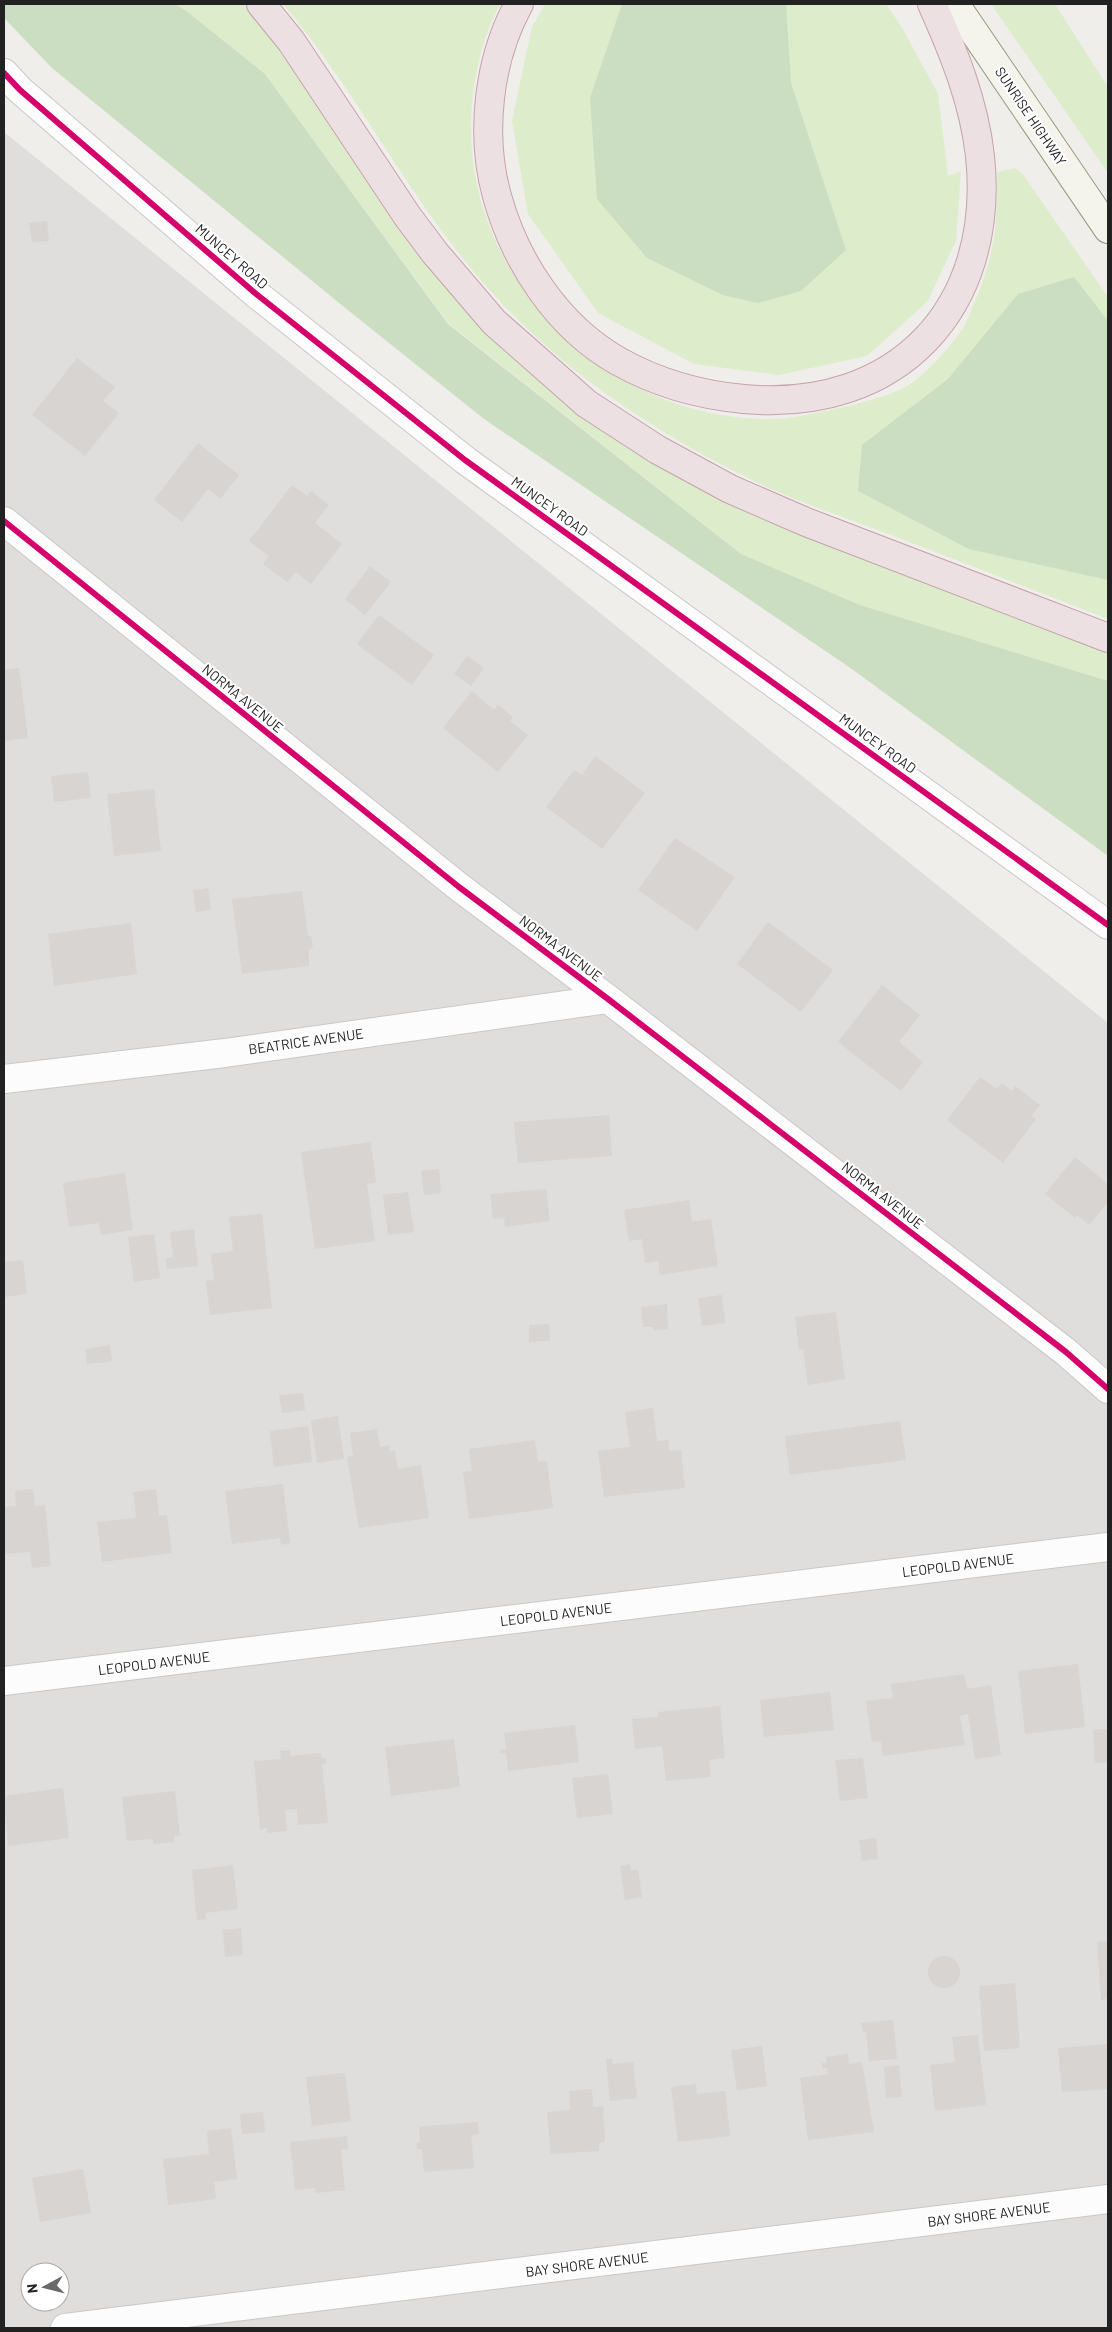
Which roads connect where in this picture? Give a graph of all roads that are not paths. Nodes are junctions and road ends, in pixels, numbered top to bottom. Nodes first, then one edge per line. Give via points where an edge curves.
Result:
1 (261, 4) edge
2 (519, 4) edge
3 (932, 4) edge
4 (954, 4) edge
5 (4, 73) edge
6 (1108, 228) edge
7 (4, 521) edge
8 (1108, 638) edge
9 (1108, 925) edge
10 (608, 999) junction
11 (4, 1079) edge
12 (1108, 1389) edge
13 (1108, 1546) edge
14 (4, 1681) edge
15 (1108, 2199) edge
16 (65, 2328) edge

1 - 8 highway via 291,41 435,253 494,322 587,404 658,450 730,489 806,522
2 - 3 highway via 509,22 492,85 490,148 493,180 501,209 527,268 543,294 588,339 616,360 642,373 700,393 781,400 807,398 852,387 901,362 939,325 966,279 978,226 980,158 964,84
4 - 6 main road, SUNRISE HIGHWAY
5 - 9 street, MUNCEY ROAD via 255,293 465,460
7 - 10 street, NORMA AVENUE via 458,887
10 - 11 street, BEATRICE AVENUE via 225,1053
10 - 12 street, NORMA AVENUE via 1066,1352
13 - 14 street, LEOPOLD AVENUE
15 - 16 street, BAY SHORE AVENUE

